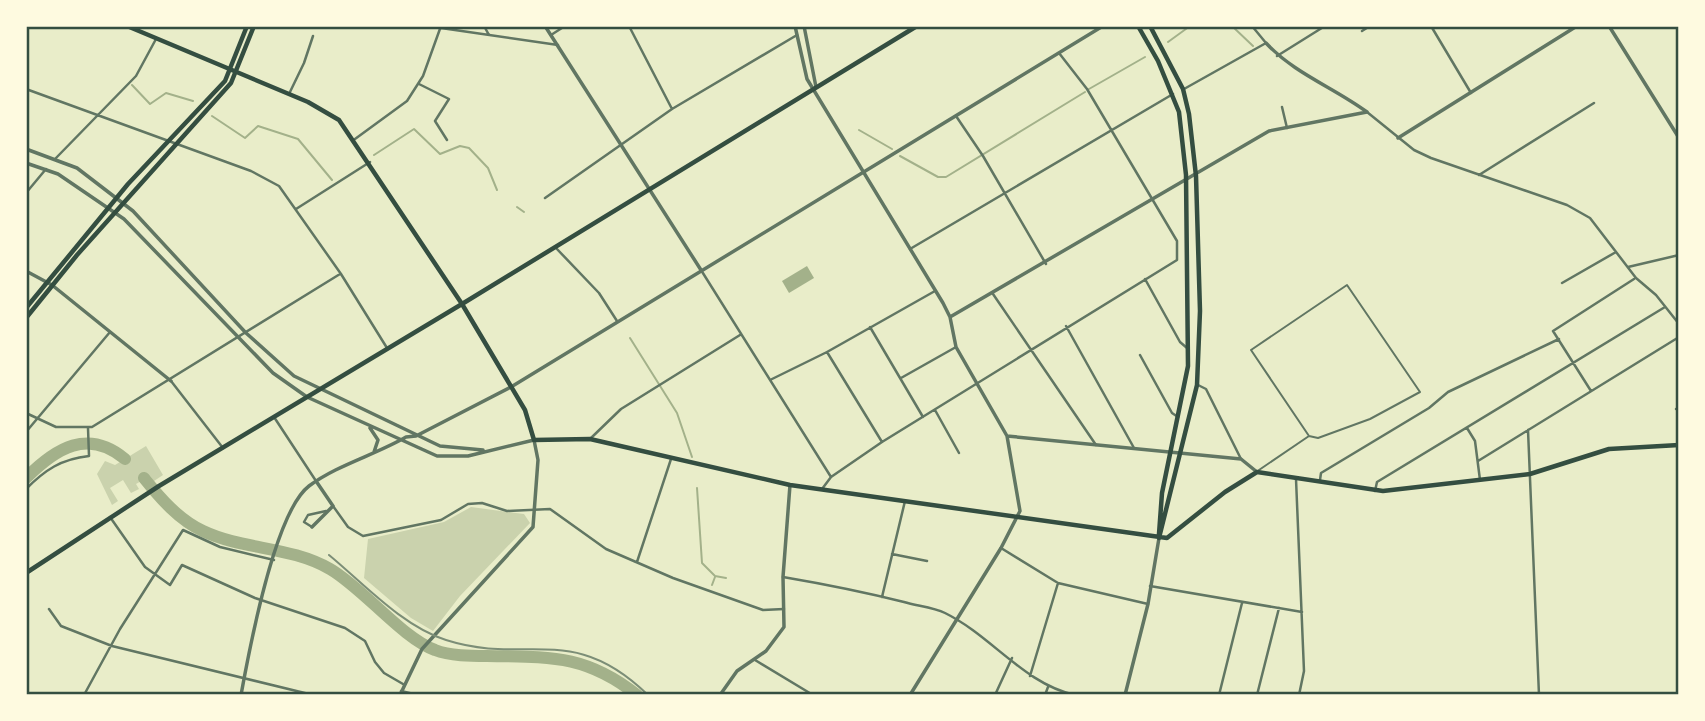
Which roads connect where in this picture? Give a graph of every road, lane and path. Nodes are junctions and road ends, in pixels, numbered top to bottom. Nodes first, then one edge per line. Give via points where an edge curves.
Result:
1 (127, 26) edge
2 (247, 26) edge
3 (254, 26) edge
4 (484, 26) edge
5 (545, 26) edge
6 (565, 26) edge
7 (628, 26) edge
8 (795, 26) edge
9 (809, 26) edge
10 (917, 26) edge
11 (1103, 26) edge
12 (1138, 26) edge
13 (1150, 26) edge
14 (1252, 26) edge
15 (1325, 26) edge
16 (1370, 26) edge
17 (1431, 26) edge
18 (1577, 26) edge
19 (1609, 26) edge
20 (441, 27) edge
21 (804, 28) edge
22 (1362, 31) dead end
23 (551, 35) junction
24 (797, 35) junction
25 (313, 36) dead end
26 (490, 36) junction
27 (156, 39) junction
28 (1265, 43) junction
29 (558, 45) junction
30 (1059, 52) junction
31 (1278, 56) junction
32 (229, 69) junction
33 (236, 72) junction
34 (419, 83) junction
35 (26, 89) edge
36 (816, 89) junction
37 (1183, 89) junction
38 (1471, 93) junction
39 (289, 94) junction
40 (1173, 94) junction
41 (1594, 103) dead end
42 (1282, 107) dead end
43 (672, 109) junction
44 (1367, 112) junction
45 (97, 115) junction
46 (956, 116) junction
47 (1287, 128) junction
48 (1112, 130) junction
49 (1398, 138) junction
50 (1679, 138) edge
51 (355, 139) junction
52 (447, 140) dead end
53 (170, 142) junction
54 (622, 144) junction
55 (176, 145) junction
56 (26, 149) edge
57 (55, 159) junction
58 (370, 162) junction
59 (26, 163) edge
60 (46, 169) junction
61 (865, 170) junction
62 (1479, 175) junction
63 (1196, 176) junction
64 (1186, 182) junction
65 (652, 190) junction
66 (26, 193) edge
67 (1005, 194) junction
68 (116, 197) junction
69 (545, 198) dead end
70 (1152, 200) junction
71 (123, 203) junction
72 (108, 207) junction
73 (296, 209) junction
74 (115, 213) junction
75 (556, 248) junction
76 (910, 249) junction
77 (1616, 253) junction
78 (1679, 255) edge
79 (1046, 264) junction
80 (1626, 267) junction
81 (701, 270) junction
82 (26, 271) edge
83 (341, 274) junction
84 (1636, 278) junction
85 (1145, 279) junction
86 (49, 283) junction
87 (1562, 283) dead end
88 (935, 290) junction
89 (993, 294) junction
90 (462, 304) junction
91 (1665, 307) junction
92 (26, 308) edge
93 (950, 317) junction
94 (26, 318) edge
95 (617, 321) junction
96 (1679, 324) edge
97 (1066, 326) junction
98 (870, 327) junction
99 (110, 332) junction
100 (246, 333) junction
101 (740, 335) junction
102 (1679, 337) edge
103 (239, 338) junction
104 (1559, 339) junction
105 (956, 347) junction
106 (388, 349) junction
107 (1030, 349) junction
108 (1189, 349) junction
109 (827, 352) junction
110 (1140, 355) dead end
111 (1574, 362) junction
112 (901, 379) junction
113 (770, 380) junction
114 (171, 381) junction
115 (976, 383) junction
116 (1197, 385) junction
117 (511, 387) junction
118 (320, 390) junction
119 (1591, 391) junction
120 (307, 397) junction
121 (935, 409) junction
122 (26, 413) edge
123 (274, 417) junction
124 (923, 417) junction
125 (1178, 417) junction
126 (36, 419) junction
127 (365, 424) junction
128 (88, 428) junction
129 (1467, 428) junction
130 (1528, 430) junction
131 (26, 432) edge
132 (416, 436) junction
133 (1007, 436) junction
134 (1309, 436) junction
135 (590, 439) junction
136 (534, 440) junction
137 (400, 441) junction
138 (882, 442) junction
139 (1096, 444) junction
140 (1679, 445) edge
141 (223, 448) junction
142 (1134, 448) junction
143 (487, 450) junction
144 (1170, 452) junction
145 (959, 453) dead end
146 (1181, 453) junction
147 (373, 454) junction
148 (671, 459) junction
149 (1241, 459) junction
150 (1478, 461) junction
151 (1258, 472) junction
152 (1530, 474) junction
153 (831, 477) junction
154 (1296, 479) junction
155 (1480, 480) junction
156 (316, 481) junction
157 (1320, 483) junction
158 (790, 485) junction
159 (26, 489) edge
160 (822, 489) junction
161 (1375, 491) junction
162 (905, 501) junction
163 (333, 506) junction
164 (536, 510) junction
165 (327, 511) junction
166 (110, 517) junction
167 (1019, 518) junction
168 (312, 527) joint
169 (1159, 538) junction
170 (1001, 548) junction
171 (892, 554) junction
172 (274, 558) junction
173 (927, 561) dead end
174 (637, 562) junction
175 (26, 573) edge
176 (153, 575) junction
177 (783, 577) junction
178 (1058, 583) junction
179 (1150, 586) junction
180 (882, 597) junction
181 (260, 600) junction
182 (1242, 602) junction
183 (1148, 604) junction
184 (1279, 608) junction
185 (49, 609) dead end
186 (784, 609) junction
187 (1302, 612) junction
188 (955, 619) junction
189 (112, 646) junction
190 (1012, 658) junction
191 (755, 660) junction
192 (1030, 676) junction
193 (244, 678) junction
194 (403, 684) junction
195 (1048, 687) junction
196 (401, 693) edge
197 (85, 695) edge
198 (241, 695) edge
199 (313, 695) edge
200 (418, 695) edge
201 (720, 695) edge
202 (813, 695) edge
203 (910, 695) edge
204 (995, 695) edge
205 (1045, 695) edge
206 (1075, 695) edge
207 (1125, 695) edge
208 (1219, 695) edge
209 (1257, 695) edge
210 (1299, 695) edge
211 (1539, 695) edge

1 - 27 main road
2 - 32 main road
3 - 33 main road
4 - 26 street
5 - 23 street
6 - 23 street
7 - 43 street
8 - 24 street
9 - 21 street
10 - 36 main road
11 - 30 street
12 - 40 main road
13 - 37 main road
14 - 28 street
15 - 31 street
16 - 22 street
17 - 38 street
18 - 38 street
19 - 50 street
20 - 26 street
20 - 34 street
21 - 36 street
23 - 29 street
24 - 36 street via 807,79
24 - 43 street
25 - 39 street
26 - 29 street
27 - 32 main road
27 - 45 street via 136,76
28 - 31 street
28 - 37 street
29 - 54 street
30 - 46 street
30 - 48 street
31 - 44 street via 1293,70
32 - 33 main road
32 - 53 main road via 225,81
33 - 39 main road
33 - 55 main road
34 - 51 street via 408,101
34 - 52 street via 449,99 436,121
35 - 45 street
36 - 61 street
36 - 65 main road
37 - 63 main road
38 - 49 street
39 - 51 main road via 331,114
40 - 48 street
40 - 64 main road via 1185,146
41 - 62 street
42 - 47 street
43 - 54 street
44 - 47 street
44 - 49 street
45 - 53 street
45 - 57 street
46 - 61 street
46 - 67 street
47 - 63 street via 1269,131
48 - 67 street
48 - 70 street
49 - 62 street via 1430,158
51 - 58 main road
53 - 55 street
53 - 68 main road
54 - 65 street
54 - 69 street
55 - 71 main road
55 - 73 street via 270,181
56 - 57 street
57 - 68 street via 77,168
58 - 73 street
58 - 90 main road
59 - 60 street
60 - 66 street
60 - 72 street
61 - 76 street
61 - 81 street
62 - 77 street via 1579,211 1590,218
63 - 64 street
63 - 116 main road
64 - 70 street
64 - 108 main road
65 - 75 main road
65 - 81 street
67 - 76 street
67 - 79 street
68 - 71 street
68 - 72 main road
70 - 79 street
70 - 85 street via 1177,241 1177,260
71 - 74 main road
71 - 100 street
72 - 74 street
72 - 86 main road
73 - 83 street
74 - 86 main road
74 - 103 street
75 - 90 main road
75 - 95 street
76 - 88 street
77 - 80 street
77 - 87 street
78 - 80 street
79 - 89 street
80 - 84 street
81 - 95 street
81 - 101 street
82 - 86 street
83 - 100 street
83 - 106 street
84 - 91 street
84 - 104 street via 1553,331
85 - 97 street
85 - 108 street via 1180,342
86 - 92 main road
86 - 94 main road
86 - 99 street
88 - 93 street
88 - 98 street
89 - 93 street
89 - 107 street
90 - 106 main road
90 - 117 main road
91 - 96 street
91 - 111 street
93 - 105 street
95 - 117 street
97 - 107 street
97 - 142 street
98 - 109 street
98 - 112 street
99 - 114 street
99 - 126 street
100 - 103 street
100 - 118 street via 278,365
101 - 113 street
101 - 135 street via 614,414
102 - 119 street
103 - 114 street
103 - 120 street via 273,373
104 - 111 street
104 - 157 street via 1448,392 1321,473
105 - 112 street
105 - 115 street
106 - 118 main road
107 - 115 street
107 - 139 street
108 - 125 main road
109 - 113 street
109 - 138 street
110 - 125 street via 1171,413
111 - 119 street
111 - 129 street
112 - 124 street
113 - 153 street
114 - 128 street
114 - 141 street
115 - 121 street
115 - 133 street
116 - 146 main road
116 - 149 street via 1206,388
117 - 132 street
117 - 136 main road via 525,410
118 - 120 main road
118 - 132 street
119 - 130 street
120 - 123 main road
120 - 127 street
121 - 124 street
121 - 145 street
122 - 126 street
123 - 141 main road
123 - 156 street
124 - 138 street
125 - 144 main road
126 - 128 street via 56,427
126 - 131 street
127 - 137 street
127 - 147 street via 377,437
128 - 159 street via 89,456 66,458
129 - 150 street
129 - 161 street via 1377,482
130 - 150 street
130 - 152 street
132 - 137 street
132 - 143 street via 447,448
133 - 139 street
133 - 167 street
134 - 134 lane via 1251,351 1347,285 1420,391 1370,419 1318,438
134 - 151 lane
135 - 136 main road
135 - 148 main road
136 - 143 street
136 - 164 street
137 - 143 street via 447,457
137 - 147 street
138 - 153 street
139 - 142 street
140 - 152 main road via 1609,449
141 - 166 main road
142 - 144 street
144 - 146 street
144 - 169 main road via 1158,516
146 - 149 street
146 - 169 main road
147 - 156 street
148 - 158 main road
148 - 174 street
149 - 151 street
150 - 155 street
151 - 154 main road
151 - 169 main road via 1224,492 1167,538
152 - 155 main road
152 - 211 street
153 - 160 street
154 - 157 main road
154 - 187 street
155 - 161 main road
156 - 163 street
156 - 172 street via 296,501
157 - 161 main road
158 - 160 main road
158 - 177 street
160 - 162 main road
162 - 167 main road
162 - 171 street
163 - 164 street via 348,527 363,536 441,520 468,504 507,511
163 - 165 street
164 - 174 street via 550,509 606,548
164 - 194 street via 533,527 424,647
165 - 168 street
165 - 168 street via 308,515 305,525
166 - 175 main road
166 - 176 street
167 - 169 main road
167 - 170 street
169 - 179 street
170 - 178 street
170 - 188 street
171 - 173 street
171 - 180 street
172 - 176 street via 220,547 183,530
172 - 181 street
174 - 186 street via 762,610
176 - 181 street via 170,585 182,565
176 - 189 street
177 - 180 street
177 - 186 street
178 - 183 street
178 - 192 street
179 - 182 street
179 - 183 street
180 - 188 street via 944,612
181 - 193 street
181 - 194 street via 345,628 365,641 384,673
182 - 184 street
182 - 208 street
183 - 207 street
184 - 187 street
184 - 209 street
185 - 189 street via 61,626
186 - 191 street via 785,626
187 - 210 street via 1304,671
188 - 190 street
188 - 203 street
189 - 193 street
189 - 197 street
190 - 192 street
190 - 204 street
191 - 201 street via 737,671
191 - 202 street
192 - 195 street
193 - 198 street
193 - 199 street
194 - 196 street
195 - 205 street
195 - 206 street
196 - 200 street

